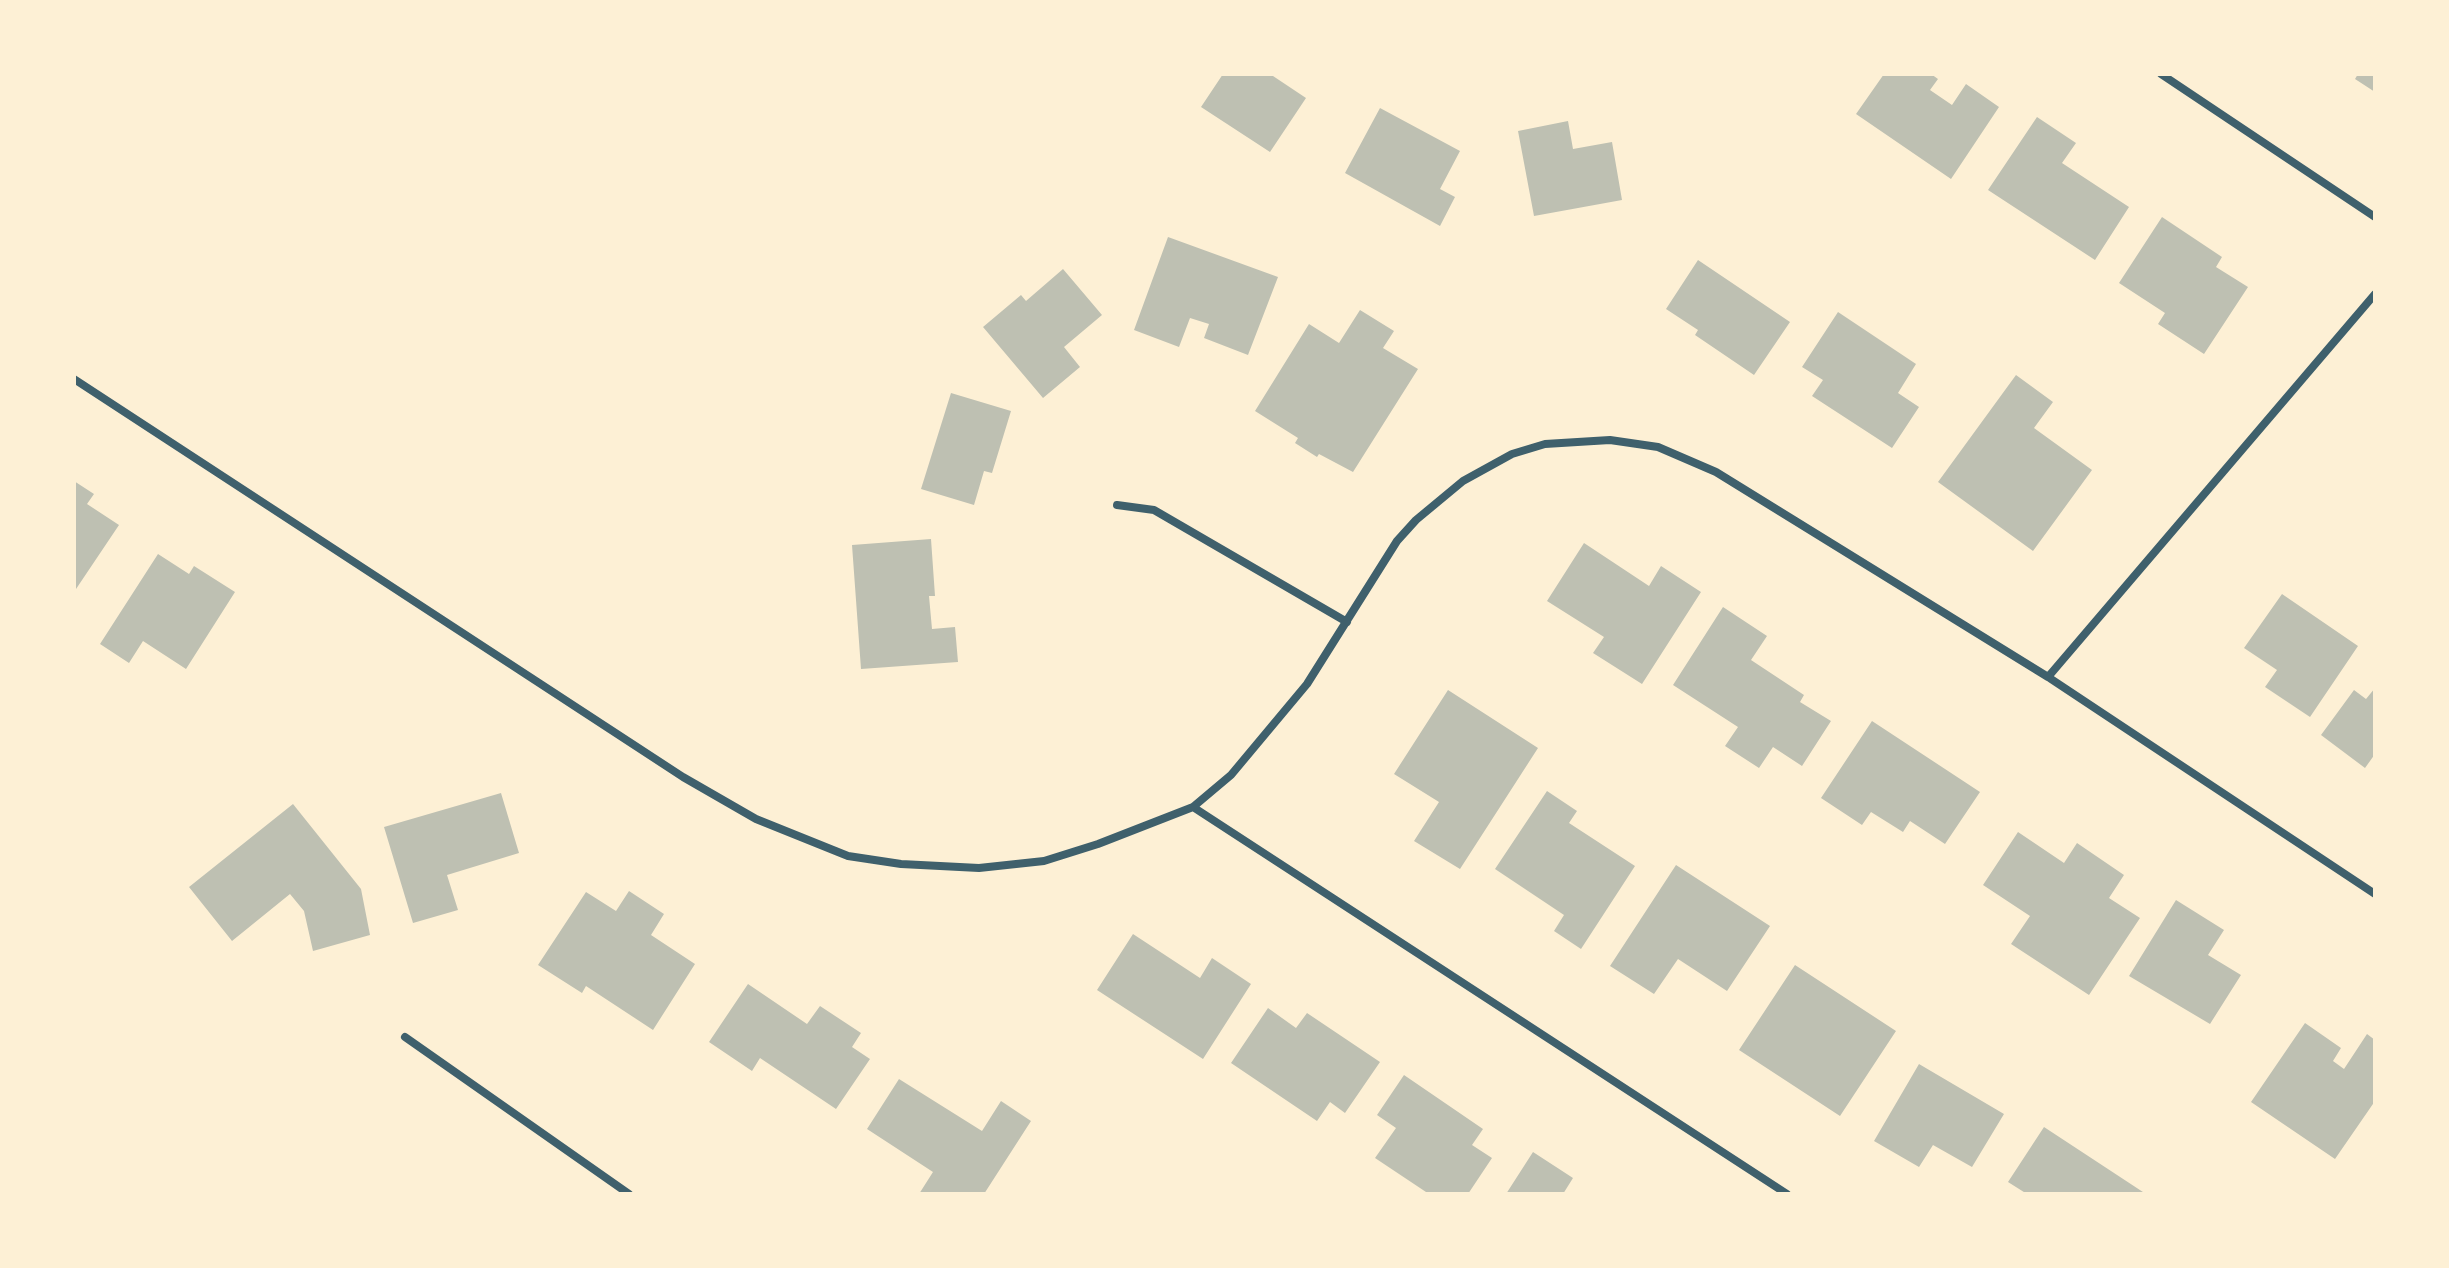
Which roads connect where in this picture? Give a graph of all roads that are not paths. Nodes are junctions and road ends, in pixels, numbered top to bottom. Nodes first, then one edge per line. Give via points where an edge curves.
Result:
1 (2161, 74) edge
2 (2375, 217) edge
3 (2375, 294) edge
4 (74, 379) edge
5 (1117, 505) dead end
6 (1347, 622) junction
7 (2048, 677) junction
8 (1193, 807) junction
9 (2375, 894) edge
10 (405, 1037) dead end
11 (629, 1194) edge
12 (1787, 1194) edge

1 - 2 street
3 - 7 street
4 - 8 street via 718,798 804,841 848,856 979,868 1044,861
5 - 6 street via 1154,510
6 - 7 street via 1397,541 1463,481 1512,454 1545,444 1610,440 1658,447 1716,472
6 - 8 street via 1307,684 1231,775
7 - 9 street
8 - 12 street
10 - 11 street

